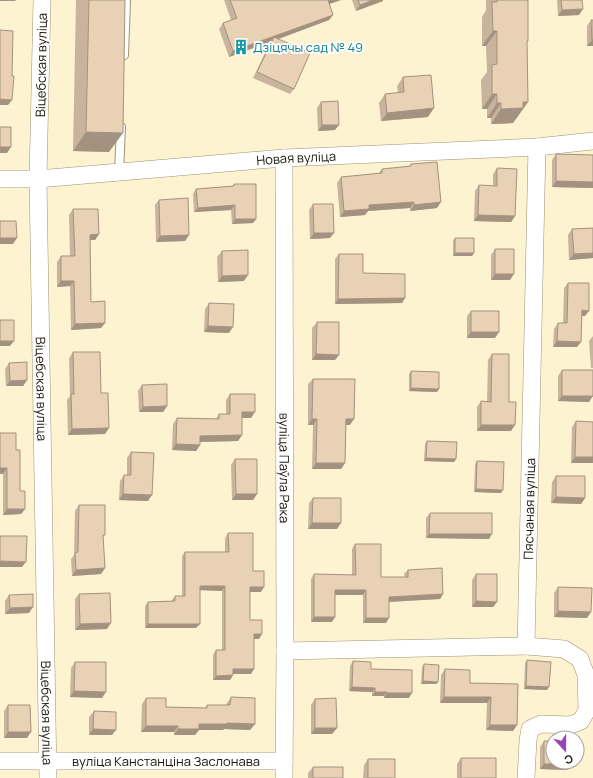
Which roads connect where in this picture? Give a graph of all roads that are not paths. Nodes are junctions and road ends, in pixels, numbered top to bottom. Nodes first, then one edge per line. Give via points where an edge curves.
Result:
1 (42, 0) edge
2 (126, 0) edge
3 (124, 63) edge
4 (121, 117) edge
5 (593, 141) edge
6 (537, 147) junction
7 (284, 158) junction
8 (119, 172) junction
9 (0, 179) edge
10 (38, 179) junction
11 (526, 646) junction
12 (285, 651) junction
13 (284, 761) junction
14 (0, 762) edge
15 (48, 770) edge
16 (284, 778) edge
17 (526, 778) edge

1 - 10 street, Віцебская вуліца
2 - 3 lane
4 - 8 lane
5 - 6 street, Новая вуліца
6 - 7 street, Новая вуліца
6 - 11 street, Пясчаная вуліца
7 - 8 street, Новая вуліца
7 - 12 street, вуліца Паўла Рака
8 - 10 street, Новая вуліца
9 - 10 street, Новая вуліца
10 - 15 street, Віцебская вуліца
11 - 12 street
11 - 17 street via 564,650 580,659 586,675 587,710 581,722 570,726 541,724 530,728
12 - 13 street, вуліца Паўла Рака
13 - 15 street, вуліца Канстанціна Заслонава
13 - 16 street, вуліца Паўла Рака
14 - 15 street, вуліца Канстанціна Заслонава

